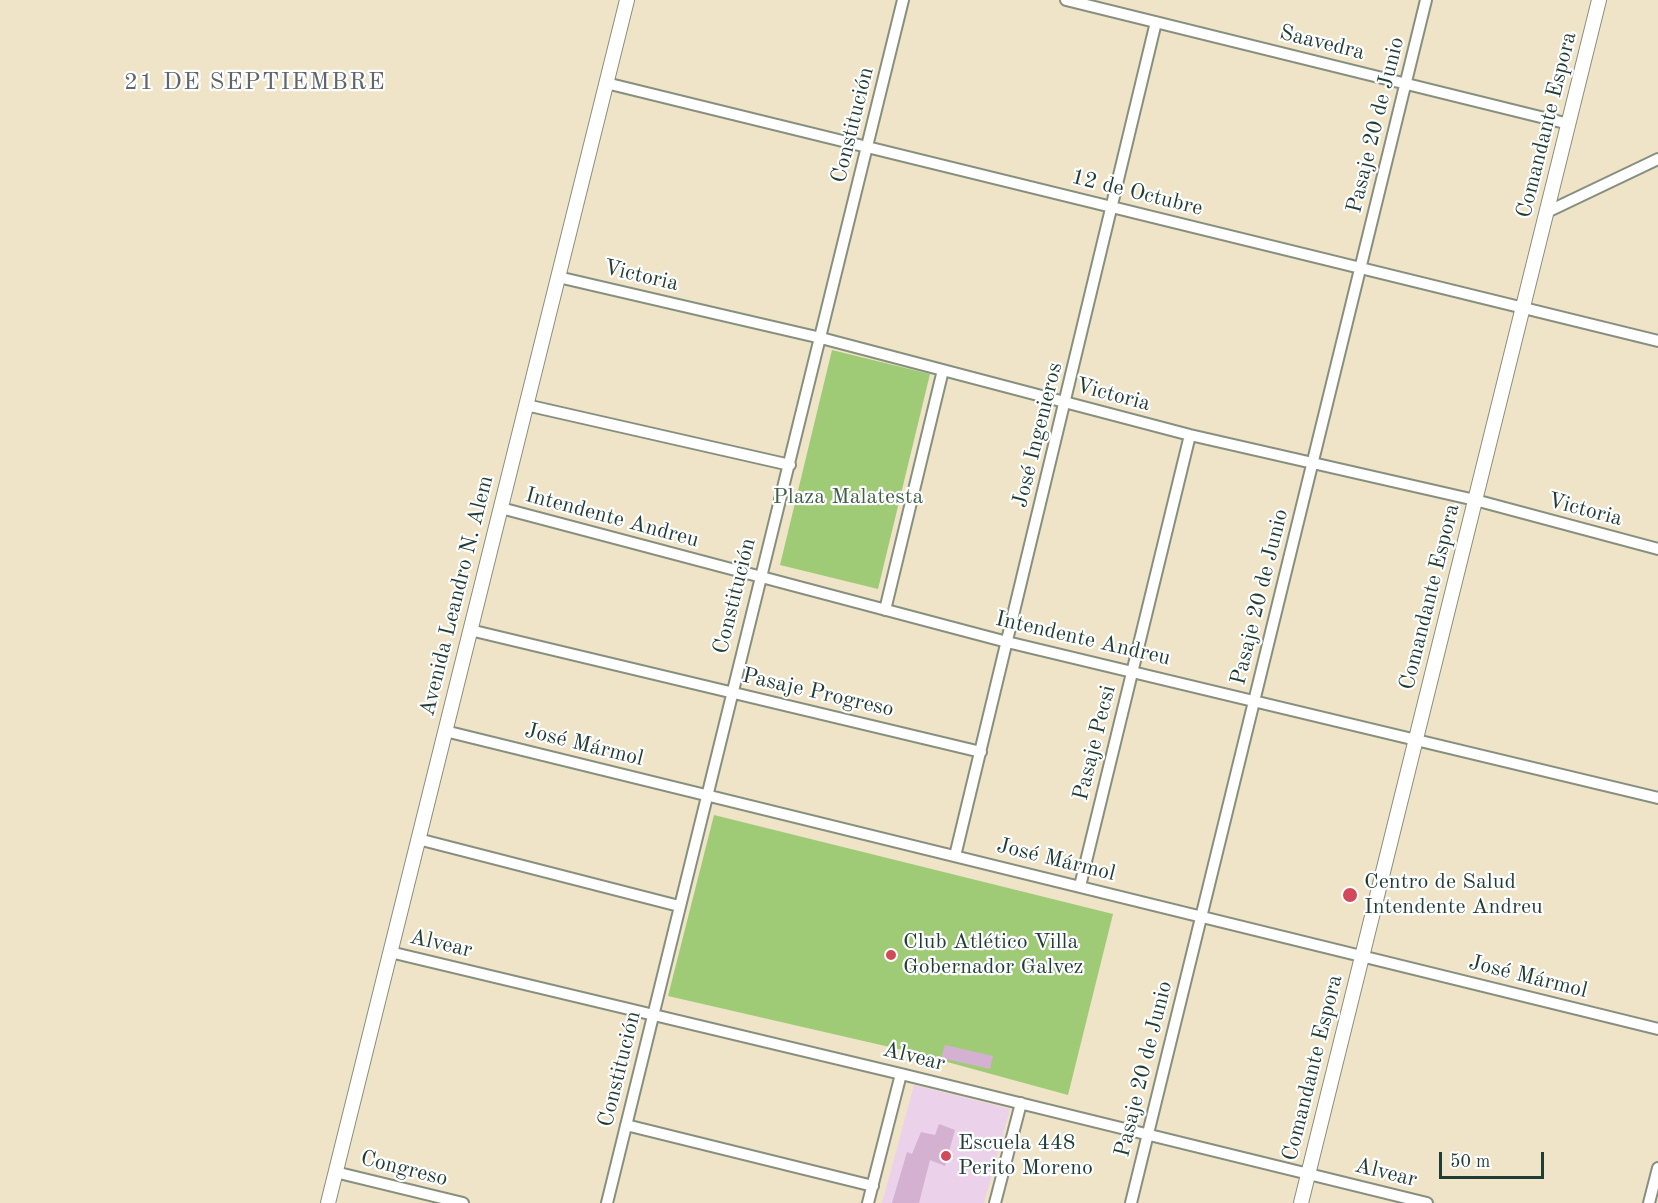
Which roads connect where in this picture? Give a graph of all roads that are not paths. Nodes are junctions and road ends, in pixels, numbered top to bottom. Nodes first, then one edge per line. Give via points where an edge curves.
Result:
1 (627, 0) edge
2 (903, 0) edge
3 (1066, 0) edge
4 (1426, 0) edge
5 (1599, 0) edge
6 (1156, 22) junction
7 (606, 83) junction
8 (1406, 84) junction
9 (1569, 124) junction
10 (867, 147) junction
11 (1658, 159) edge
12 (1112, 207) junction
13 (1546, 212) junction
14 (1361, 268) junction
15 (558, 277) junction
16 (1523, 308) junction
17 (821, 338) junction
18 (1658, 341) edge
19 (943, 370) junction
20 (1066, 403) junction
21 (526, 405) junction
22 (1190, 435) junction
23 (1313, 464) junction
24 (790, 465) junction
25 (1475, 500) junction
26 (501, 508) junction
27 (1658, 549) edge
28 (759, 578) junction
29 (885, 610) junction
30 (470, 630) junction
31 (1007, 642) junction
32 (1132, 671) junction
33 (731, 692) junction
34 (1255, 700) junction
35 (445, 731) junction
36 (1416, 741) junction
37 (981, 752) junction
38 (706, 795) junction
39 (1658, 798) edge
40 (418, 839) junction
41 (955, 856) junction
42 (1080, 886) junction
43 (679, 906) junction
44 (1202, 917) junction
45 (390, 952) junction
46 (1363, 956) junction
47 (653, 1015) junction
48 (1658, 1029) edge
49 (901, 1074) junction
50 (1021, 1103) junction
51 (626, 1125) junction
52 (1148, 1134) junction
53 (1658, 1168) edge
54 (335, 1172) junction
55 (1308, 1174) junction
56 (873, 1186) junction
57 (328, 1203) edge
58 (463, 1203) edge
59 (607, 1203) edge
60 (868, 1203) edge
61 (995, 1203) edge
62 (1131, 1203) edge
63 (1301, 1203) edge
64 (1427, 1203) edge
65 (1650, 1203) edge

1 - 7 street, Avenida Leandro N. Alem
2 - 10 street, Constitución
3 - 6 street, Saavedra
4 - 8 street, Pasaje 20 de Junio
5 - 9 street, Comandante Espora
6 - 8 street, Saavedra
6 - 12 street, José Ingenieros
7 - 10 street, 12 de Octubre
7 - 15 street, Avenida Leandro N. Alem
8 - 9 street, Saavedra
8 - 14 street, Pasaje 20 de Junio
9 - 13 street, Comandante Espora
10 - 12 street, 12 de Octubre
10 - 17 street, Constitución
11 - 13 street
12 - 14 street, 12 de Octubre
12 - 20 street, José Ingenieros
13 - 16 street, Comandante Espora
14 - 16 street, 12 de Octubre
14 - 23 street, Pasaje 20 de Junio
15 - 17 street, Victoria
15 - 21 street, Avenida Leandro N. Alem
16 - 18 street, 12 de Octubre
16 - 25 street, Comandante Espora
17 - 19 street, Victoria
17 - 24 street, Constitución
19 - 20 street, Victoria
19 - 29 street
20 - 22 street, Victoria
20 - 31 street, José Ingenieros
21 - 24 street
21 - 26 street, Avenida Leandro N. Alem
22 - 23 street, Victoria
22 - 32 street, Pasaje Pecsi
23 - 25 street, Victoria
23 - 34 street, Pasaje 20 de Junio
24 - 28 street, Constitución
25 - 27 street, Victoria
25 - 36 street, Comandante Espora
26 - 28 street, Intendente Andreu
26 - 30 street, Avenida Leandro N. Alem
28 - 29 street, Intendente Andreu
28 - 33 street, Constitución
29 - 31 street, Intendente Andreu
30 - 33 street, Pasaje Progreso
30 - 35 street, Avenida Leandro N. Alem
31 - 32 street, Intendente Andreu
31 - 37 street, José Ingenieros
32 - 34 street, Intendente Andreu
32 - 42 street, Pasaje Pecsi
33 - 37 street, Pasaje Progreso
33 - 38 street, Constitución
34 - 36 street, Intendente Andreu
34 - 44 street, Pasaje 20 de Junio
35 - 38 street, José Mármol
35 - 40 street, Avenida Leandro N. Alem
36 - 39 street, Intendente Andreu
36 - 46 street, Comandante Espora
37 - 41 street, José Ingenieros
38 - 41 street, José Mármol
38 - 43 street, Constitución
40 - 43 street
40 - 45 street, Avenida Leandro N. Alem
41 - 42 street, José Mármol
42 - 44 street, José Mármol
43 - 47 street, Constitución
44 - 46 street, José Mármol
44 - 52 street, Pasaje 20 de Junio
45 - 47 street, Alvear
45 - 54 street, Avenida Leandro N. Alem
46 - 48 street, José Mármol
46 - 55 street, Comandante Espora
47 - 49 street, Alvear
47 - 51 street, Constitución
49 - 50 street, Alvear
49 - 56 street
50 - 52 street, Alvear
50 - 61 street
51 - 56 street
51 - 59 street, Constitución
52 - 55 street, Alvear
52 - 62 street, Pasaje 20 de Junio
53 - 65 street
54 - 57 street, Avenida Leandro N. Alem
54 - 58 street, Congreso
55 - 63 street, Comandante Espora
55 - 64 street, Alvear
56 - 60 street

